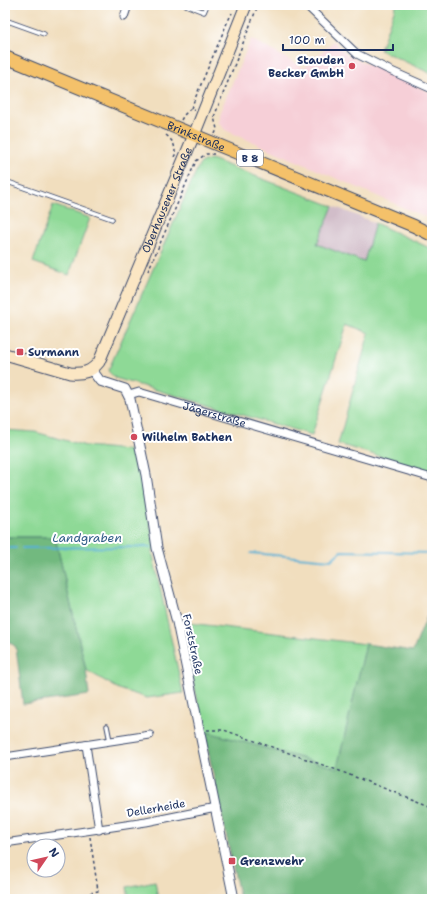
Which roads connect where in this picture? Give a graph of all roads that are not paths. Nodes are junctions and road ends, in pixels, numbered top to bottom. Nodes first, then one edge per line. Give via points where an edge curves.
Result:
1 (128, 5) edge
2 (186, 5) edge
3 (207, 5) edge
4 (246, 5) edge
5 (306, 5) edge
6 (124, 18) dead end
7 (5, 20) edge
8 (44, 34) dead end
9 (5, 56) edge
10 (432, 89) edge
11 (194, 135) junction
12 (5, 181) edge
13 (112, 219) dead end
14 (432, 235) edge
15 (5, 354) edge
16 (92, 370) junction
17 (129, 395) junction
18 (432, 478) edge
19 (106, 726) dead end
20 (150, 735) dead end
21 (110, 741) junction
22 (86, 745) junction
23 (5, 757) edge
24 (216, 808) junction
25 (99, 830) junction
26 (5, 843) edge
27 (234, 899) edge

1 - 6 street
2 - 3 lane via 204,12
4 - 11 main road, Oberhausener Straße
5 - 10 street via 357,54
7 - 8 lane
9 - 11 main road, Brinkstraße / B 8
11 - 14 main road, Brinkstraße / B 8
11 - 16 main road, Oberhausener Straße via 102,355
12 - 13 lane
15 - 16 main road via 70,373
16 - 17 street via 100,381 122,387
17 - 18 street, Jägerstraße via 139,392
17 - 24 street, Forststraße via 146,475 157,548 177,622
19 - 21 lane
20 - 21 street
21 - 22 street
22 - 23 street
22 - 25 street
24 - 25 street, Dellerheide
24 - 27 street, Forststraße
25 - 26 street, Dellerheide

